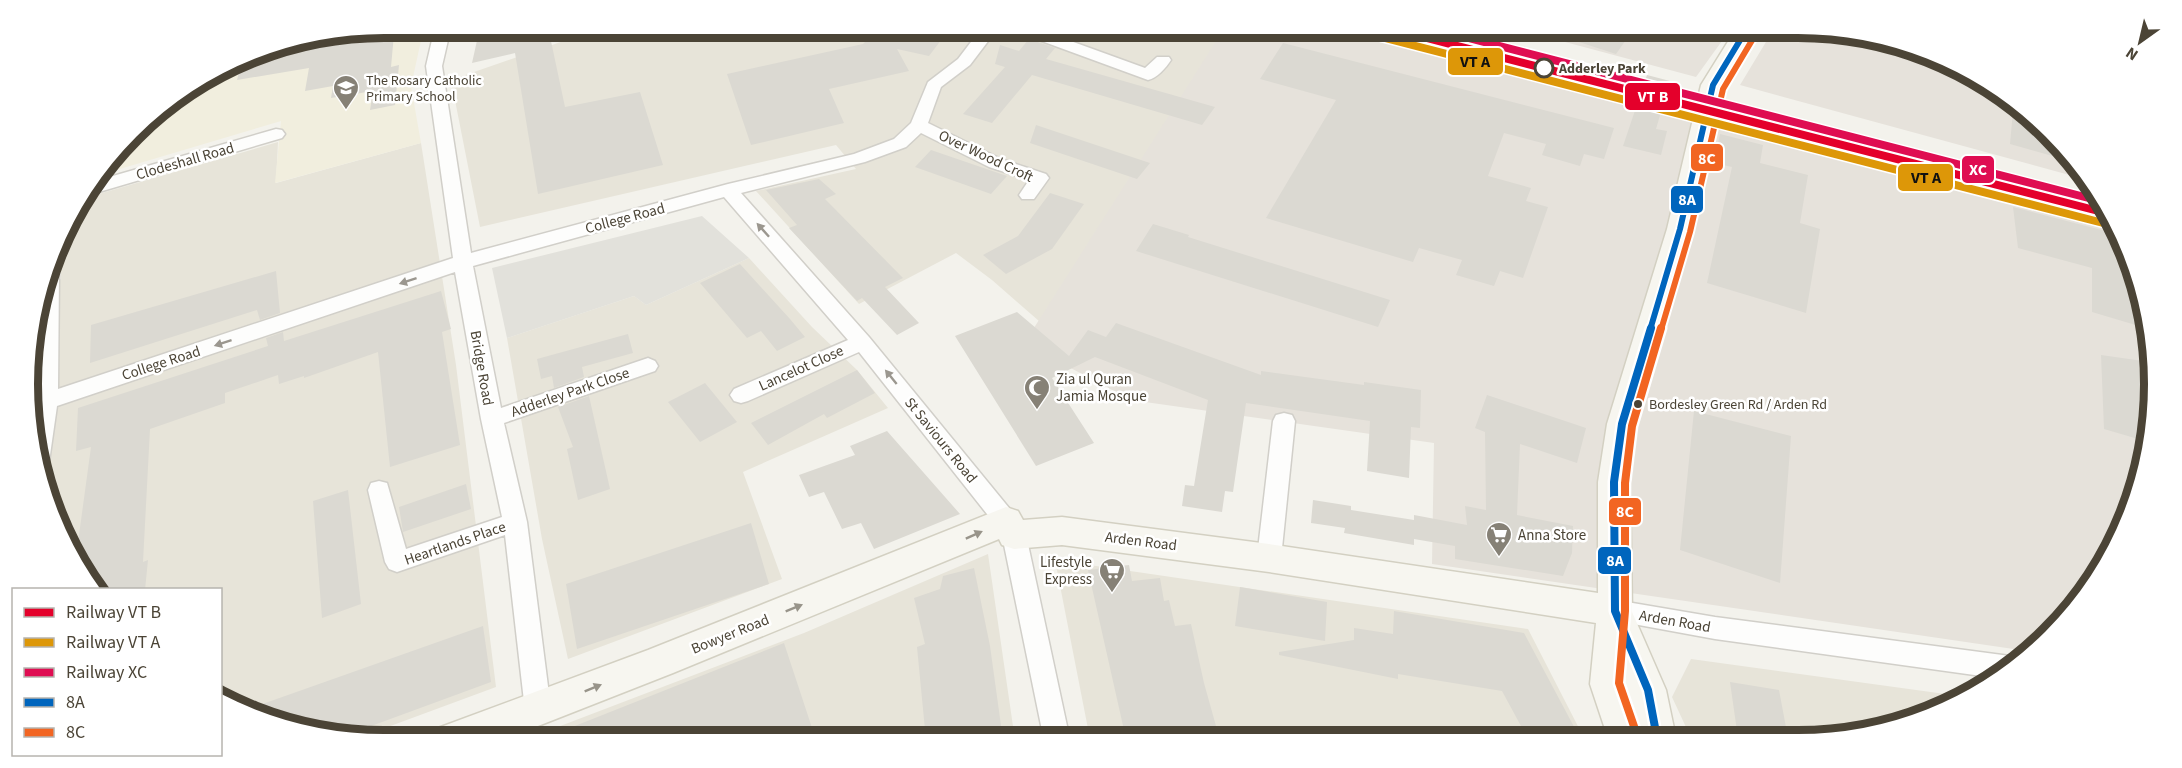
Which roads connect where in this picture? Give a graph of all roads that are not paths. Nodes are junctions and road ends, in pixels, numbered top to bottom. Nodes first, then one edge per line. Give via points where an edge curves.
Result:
1 (440, 38) edge
2 (982, 38) edge
3 (1048, 38) edge
4 (1741, 38) edge
5 (1163, 60) dead end
6 (919, 125) junction
7 (276, 134) dead end
8 (100, 186) edge
9 (728, 190) junction
10 (1028, 195) dead end
11 (463, 262) junction
12 (47, 302) edge
13 (862, 342) junction
14 (648, 366) dead end
15 (741, 395) dead end
16 (41, 403) edge
17 (492, 419) junction
18 (1284, 421) dead end
19 (40, 427) edge
20 (379, 490) dead end
21 (514, 522) junction
22 (1010, 528) junction
23 (1269, 558) junction
24 (1615, 611) junction
25 (1999, 666) edge
26 (538, 710) junction
27 (482, 730) edge
28 (1055, 730) edge
29 (1624, 730) edge
30 (1656, 730) edge

1 - 11 street, Bridge Road via 434,66
2 - 6 street, College Road via 964,62 934,85
3 - 5 street, College Road via 1148,75
4 - 24 main road via 1713,84 1680,229 1622,424 1614,482
6 - 9 street, College Road via 900,143 859,158
6 - 10 street, Over Wood Croft via 995,163 1040,178
7 - 8 street, Clodeshall Road
9 - 11 street, College Road
13 -> 9 street, St Saviours Road
11 -> 16 street, College Road
11 - 17 street, Bridge Road
12 - 16 street
13 - 15 street, Lancelot Close
22 -> 13 street, St Saviours Road
14 - 17 street, Adderley Park Close
16 - 19 street
17 - 21 street, Bridge Road
18 - 23 street
20 - 21 street, Heartlands Place via 396,562
21 - 26 street, Bridge Road
22 - 23 main road, Arden Road via 1062,531
26 -> 22 main road, Bowyer Road via 926,556
22 - 28 street, St Saviours Road
23 - 24 main road, Arden Road
24 - 25 street, Arden Road
24 - 29 main road via 1608,684
24 - 30 main road via 1648,690
26 - 27 main road, Bowyer Road

